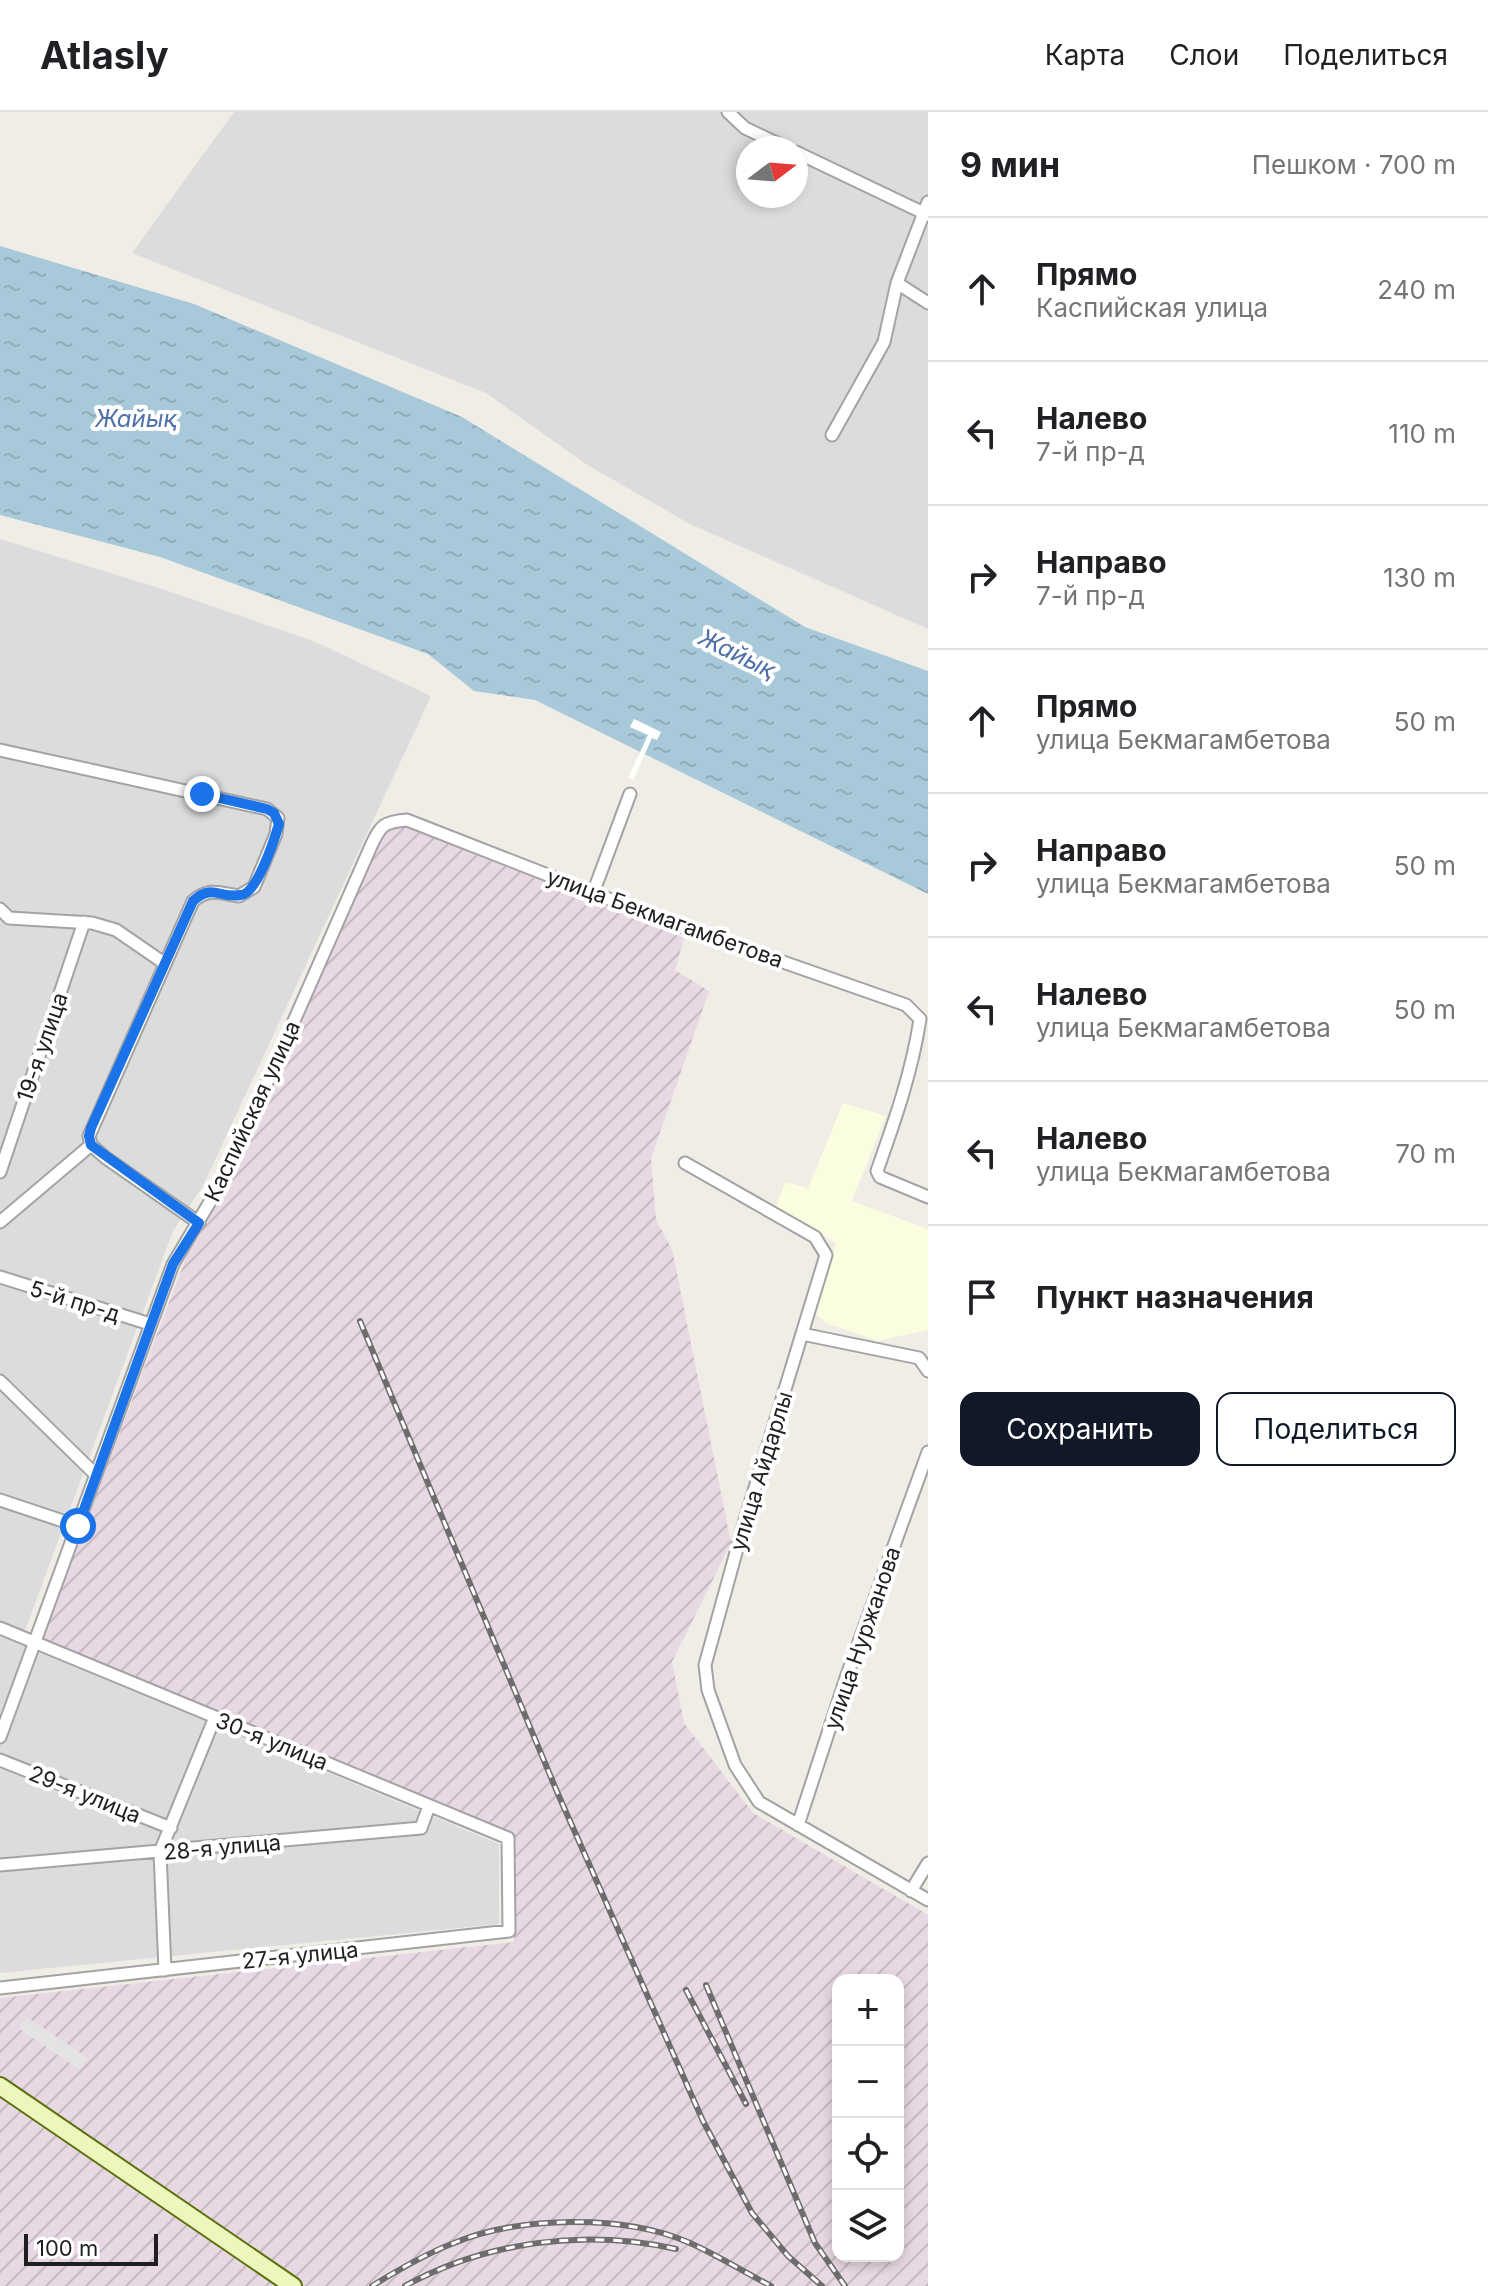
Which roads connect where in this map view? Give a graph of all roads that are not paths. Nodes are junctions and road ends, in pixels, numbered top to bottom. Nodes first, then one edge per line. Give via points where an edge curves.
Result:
1 (728, 112) edge
2 (762, 136) edge
3 (808, 157) edge
4 (926, 210) edge
5 (897, 283) junction
6 (928, 303) edge
7 (832, 435) dead end
8 (0, 750) edge
9 (630, 794) dead end
10 (407, 820) joint
11 (593, 893) junction
12 (0, 909) edge
13 (84, 922) junction
14 (164, 963) junction
15 (91, 1145) junction
16 (685, 1163) dead end
17 (0, 1172) edge
18 (928, 1197) edge
19 (0, 1222) edge
20 (199, 1223) junction
21 (0, 1277) edge
22 (150, 1324) junction
23 (802, 1334) junction
24 (923, 1357) edge
25 (928, 1371) edge
26 (0, 1381) edge
27 (928, 1452) edge
28 (96, 1475) junction
29 (0, 1500) edge
30 (78, 1526) junction
31 (0, 1628) edge
32 (36, 1643) junction
33 (215, 1717) junction
34 (0, 1737) edge
35 (0, 1760) edge
36 (429, 1806) junction
37 (798, 1825) junction
38 (171, 1828) junction
39 (508, 1838) joint
40 (160, 1852) junction
41 (928, 1863) edge
42 (0, 1865) edge
43 (911, 1891) junction
44 (928, 1900) edge
45 (165, 1970) junction
46 (0, 1988) edge
47 (0, 2086) edge
48 (293, 2286) edge

1 - 2 street
3 - 4 street
4 - 5 street
5 - 6 street
5 - 7 street via 884,342
8 - 14 street via 274,813 279,824 254,887 239,896 203,892 183,918
9 - 11 street
10 - 11 street, улица Бекмагамбетова
10 - 20 street, Каспийская улица via 380,827 227,1173
11 - 18 street, улица Бекмагамбетова via 906,1005 920,1019 906,1089 877,1171
12 - 13 street via 9,918
13 - 14 street via 116,930
13 - 17 street, 19-я улица
14 - 15 street via 93,1122
15 - 19 street
15 - 20 street
16 - 23 street, улица Айдарлы via 815,1237 826,1255
20 - 22 street, Каспийская улица via 173,1264
21 - 22 street, 5-й пр-д
22 - 28 street, Каспийская улица
23 - 24 street
23 - 37 street, улица Айдарлы via 705,1665 708,1690 735,1765 759,1802
24 - 25 street
26 - 28 street
27 - 37 street, улица Нуржанова
28 - 30 street, Каспийская улица
29 - 30 street
30 - 32 street, Каспийская улица
31 - 32 street, 30-я улица
32 - 33 street, 30-я улица
32 - 34 street, Каспийская улица
33 - 36 street, 30-я улица
33 - 38 street, 29-я улица
35 - 38 street, 29-я улица
36 - 39 street, 30-я улица
36 - 40 street, 28-я улица via 421,1828
37 - 43 street, улица Айдарлы
38 - 40 street, 29-я улица
39 - 45 street, 27-я улица via 509,1931
40 - 42 street, 28-я улица
40 - 45 street, 29-я улица
41 - 43 street
43 - 44 street, улица Айдарлы
45 - 46 street, 27-я улица
47 - 48 street

